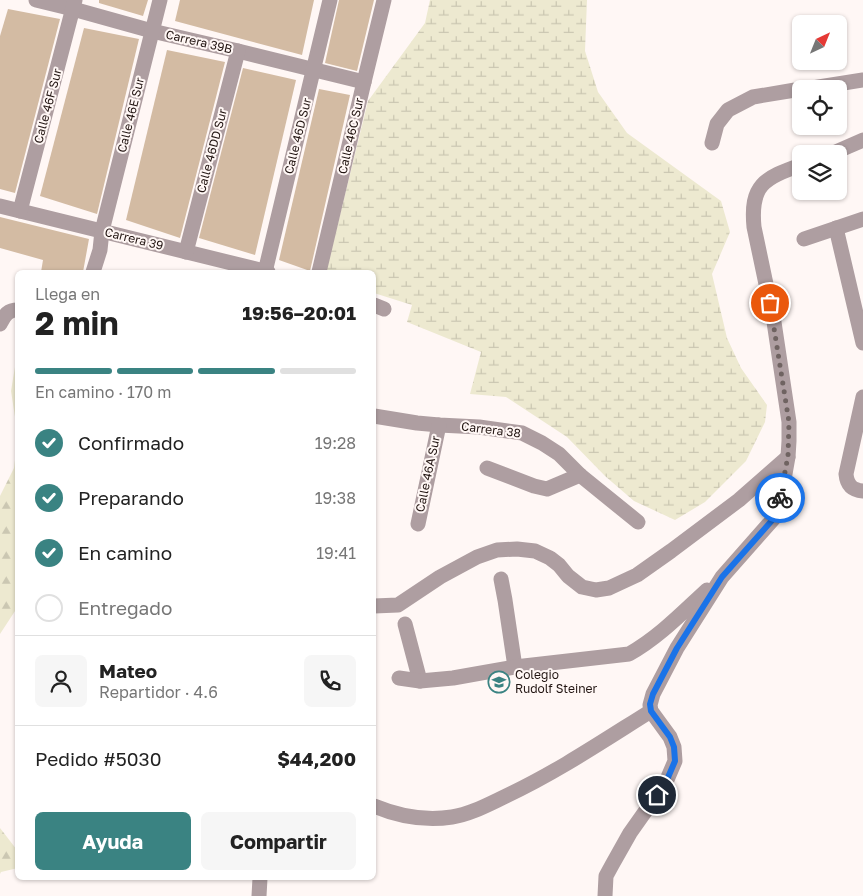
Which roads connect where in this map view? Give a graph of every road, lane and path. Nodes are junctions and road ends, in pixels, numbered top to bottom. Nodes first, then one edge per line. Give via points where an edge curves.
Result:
1 (36, 0) edge
2 (160, 0) edge
3 (330, 0) edge
4 (384, 0) edge
5 (74, 4) edge
6 (152, 31) junction
7 (238, 51) junction
8 (314, 70) junction
9 (863, 80) edge
10 (364, 82) junction
11 (847, 83) edge
12 (792, 91) edge
13 (863, 140) edge
14 (712, 144) dead end
15 (847, 147) edge
16 (792, 168) edge
17 (0, 206) edge
18 (20, 211) junction
19 (863, 220) edge
20 (836, 228) junction
21 (102, 231) junction
22 (804, 239) dead end
23 (186, 252) junction
24 (94, 270) edge
25 (259, 270) edge
26 (267, 270) edge
27 (319, 270) edge
28 (15, 310) edge
29 (0, 324) edge
30 (863, 342) edge
31 (863, 397) edge
32 (376, 416) edge
33 (439, 425) junction
34 (788, 456) junction
35 (487, 468) dead end
36 (580, 475) junction
37 (863, 492) edge
38 (638, 522) dead end
39 (418, 524) dead end
40 (722, 577) junction
41 (501, 579) dead end
42 (376, 606) edge
43 (405, 624) dead end
44 (515, 667) junction
45 (399, 678) dead end
46 (420, 681) junction
47 (651, 711) junction
48 (376, 807) edge
49 (260, 880) edge
50 (259, 896) edge
51 (605, 896) edge

1 - 5 street, Carrera 39B
2 - 6 street, Calle 46E Sur
3 - 8 street, Calle 46D Sur
4 - 10 street, Calle 46C Sur
5 - 6 street, Carrera 39B
5 - 18 street, Calle 46F Sur
6 - 7 street, Carrera 39B
6 - 21 street, Calle 46E Sur
7 - 8 street, Carrera 39B
7 - 23 street, Calle 46DD Sur
8 - 10 street, Carrera 39B
8 - 26 street, Calle 46D Sur
9 - 11 street
10 - 27 street, Calle 46C Sur
12 - 14 street via 753,97 728,110 717,124
13 - 15 street
16 - 34 street via 763,184 758,191 753,215 789,422
17 - 18 street, Carrera 39
18 - 21 street, Carrera 39
19 - 20 street
20 - 22 street
20 - 30 street
21 - 23 street, Carrera 39
21 - 24 street
23 - 25 street, Carrera 39
28 - 29 street via 7,313
31 - 37 street via 846,474 849,485
32 - 33 street, Carrera 38
33 - 36 street, Carrera 38 via 522,433 559,454
33 - 39 street, Calle 46A Sur
34 - 40 street via 775,517
34 - 42 street via 739,500 671,551 609,588 582,587 550,558 535,551 497,550 477,556 398,605
35 - 36 street via 547,489
36 - 38 street, Carrera 38
40 - 44 street via 661,631 629,654
40 - 47 street via 677,648 653,694
41 - 44 street
43 - 46 street
44 - 46 street
45 - 46 street
47 - 48 street via 531,784 464,815 409,817
47 - 51 street via 670,737 675,761 666,782 612,865 606,878
49 - 50 street

